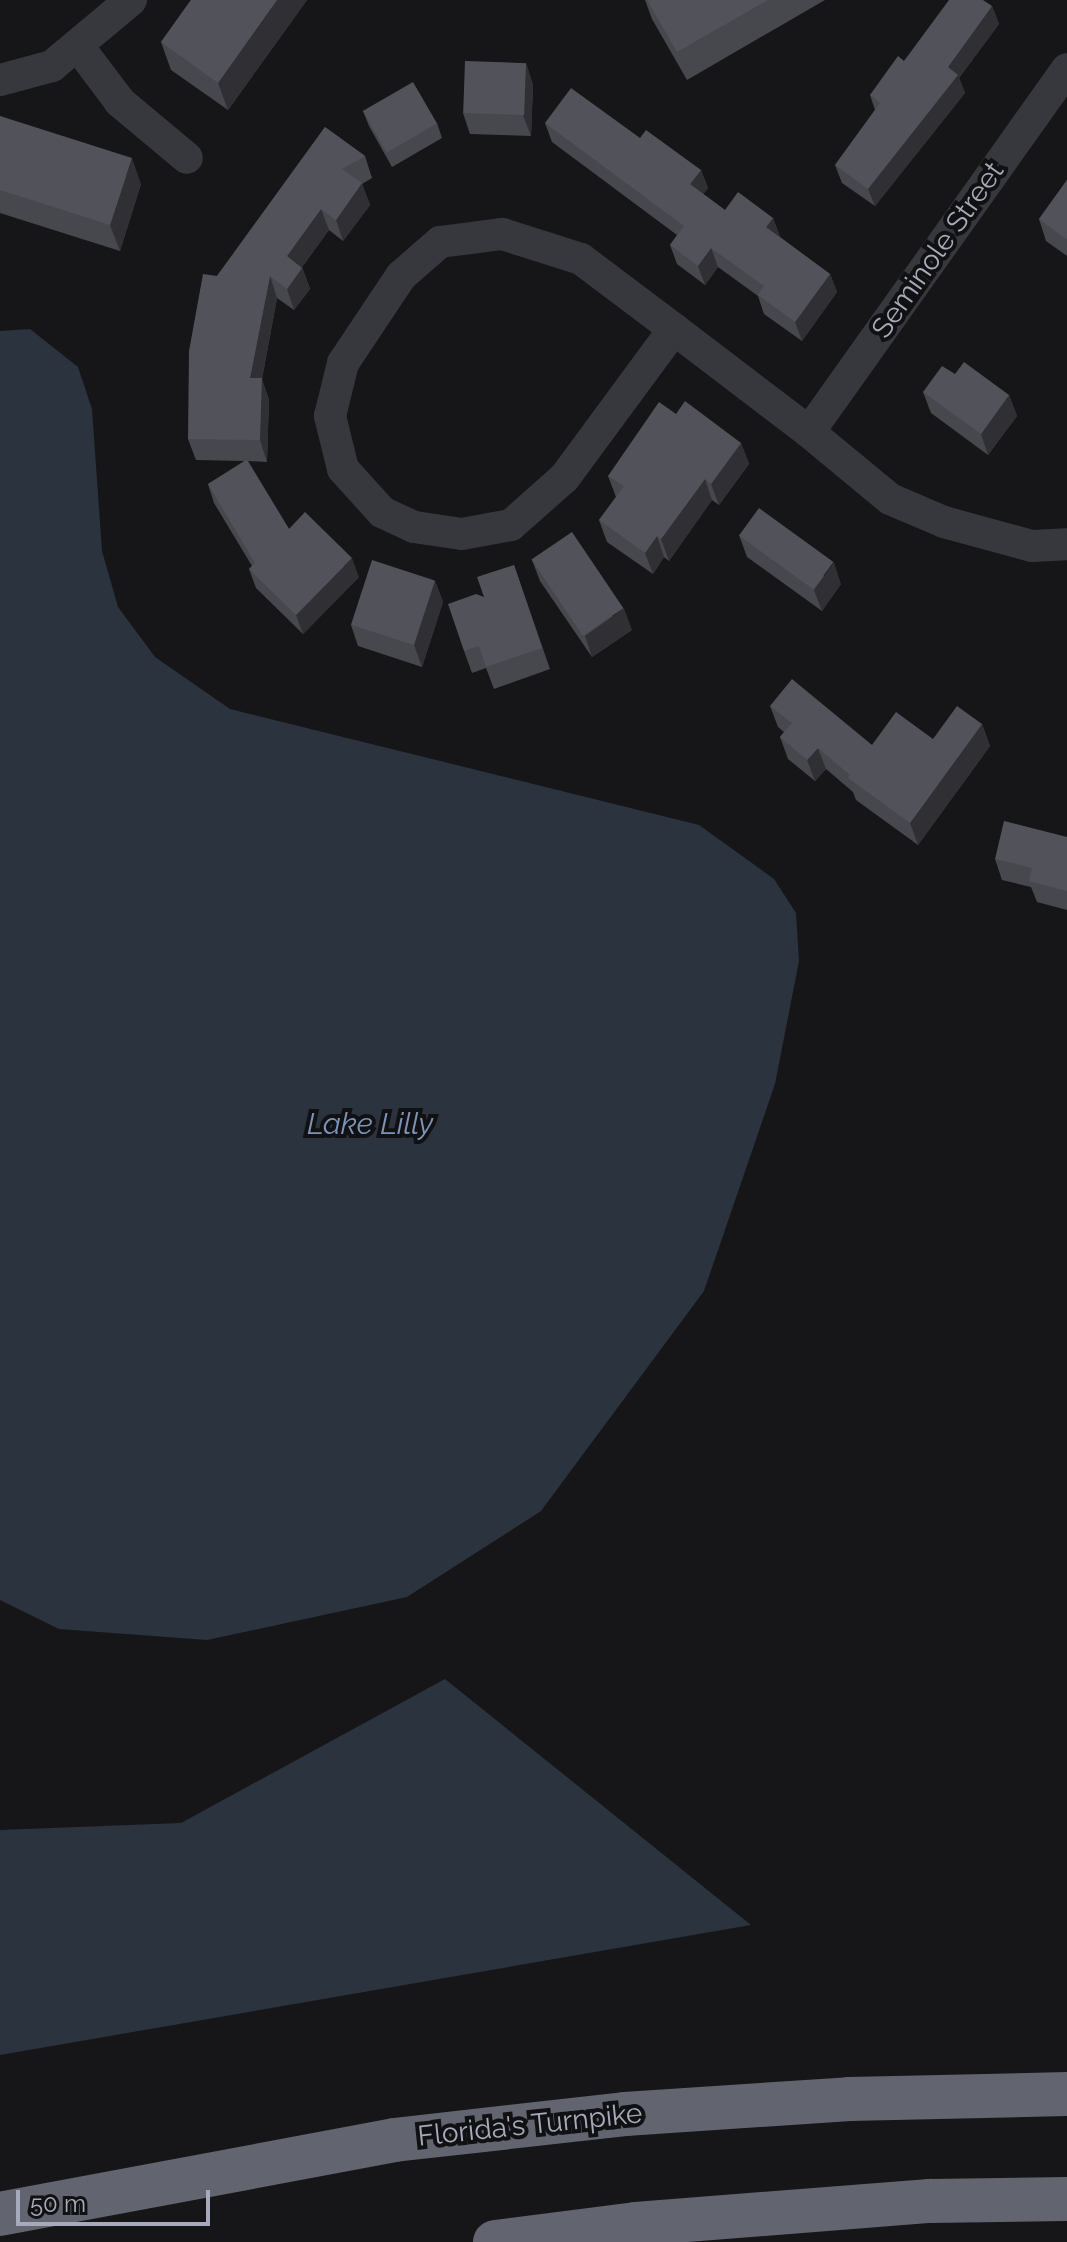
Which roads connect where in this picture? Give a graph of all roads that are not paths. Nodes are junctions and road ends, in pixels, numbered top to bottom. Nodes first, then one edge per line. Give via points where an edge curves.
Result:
1 (131, 0) edge
2 (78, 46) junction
3 (1067, 69) edge
4 (0, 80) edge
5 (187, 158) dead end
6 (674, 329) junction
7 (809, 432) junction
8 (1067, 544) edge
9 (1067, 2094) edge
10 (1067, 2199) edge
11 (0, 2214) edge
12 (495, 2242) edge

1 - 2 street
2 - 4 street via 52,66
2 - 5 street via 120,102
3 - 7 street, Seminole Street
6 - 6 street via 581,259 502,234 440,242 401,276 343,363 330,416 343,469 382,512 414,527 462,534 511,525 564,478
6 - 7 street
7 - 8 street via 890,499 944,522 1032,546
9 - 11 highway, Florida's Turnpike via 849,2099 641,2113 394,2140
10 - 12 highway via 930,2201 636,2224

